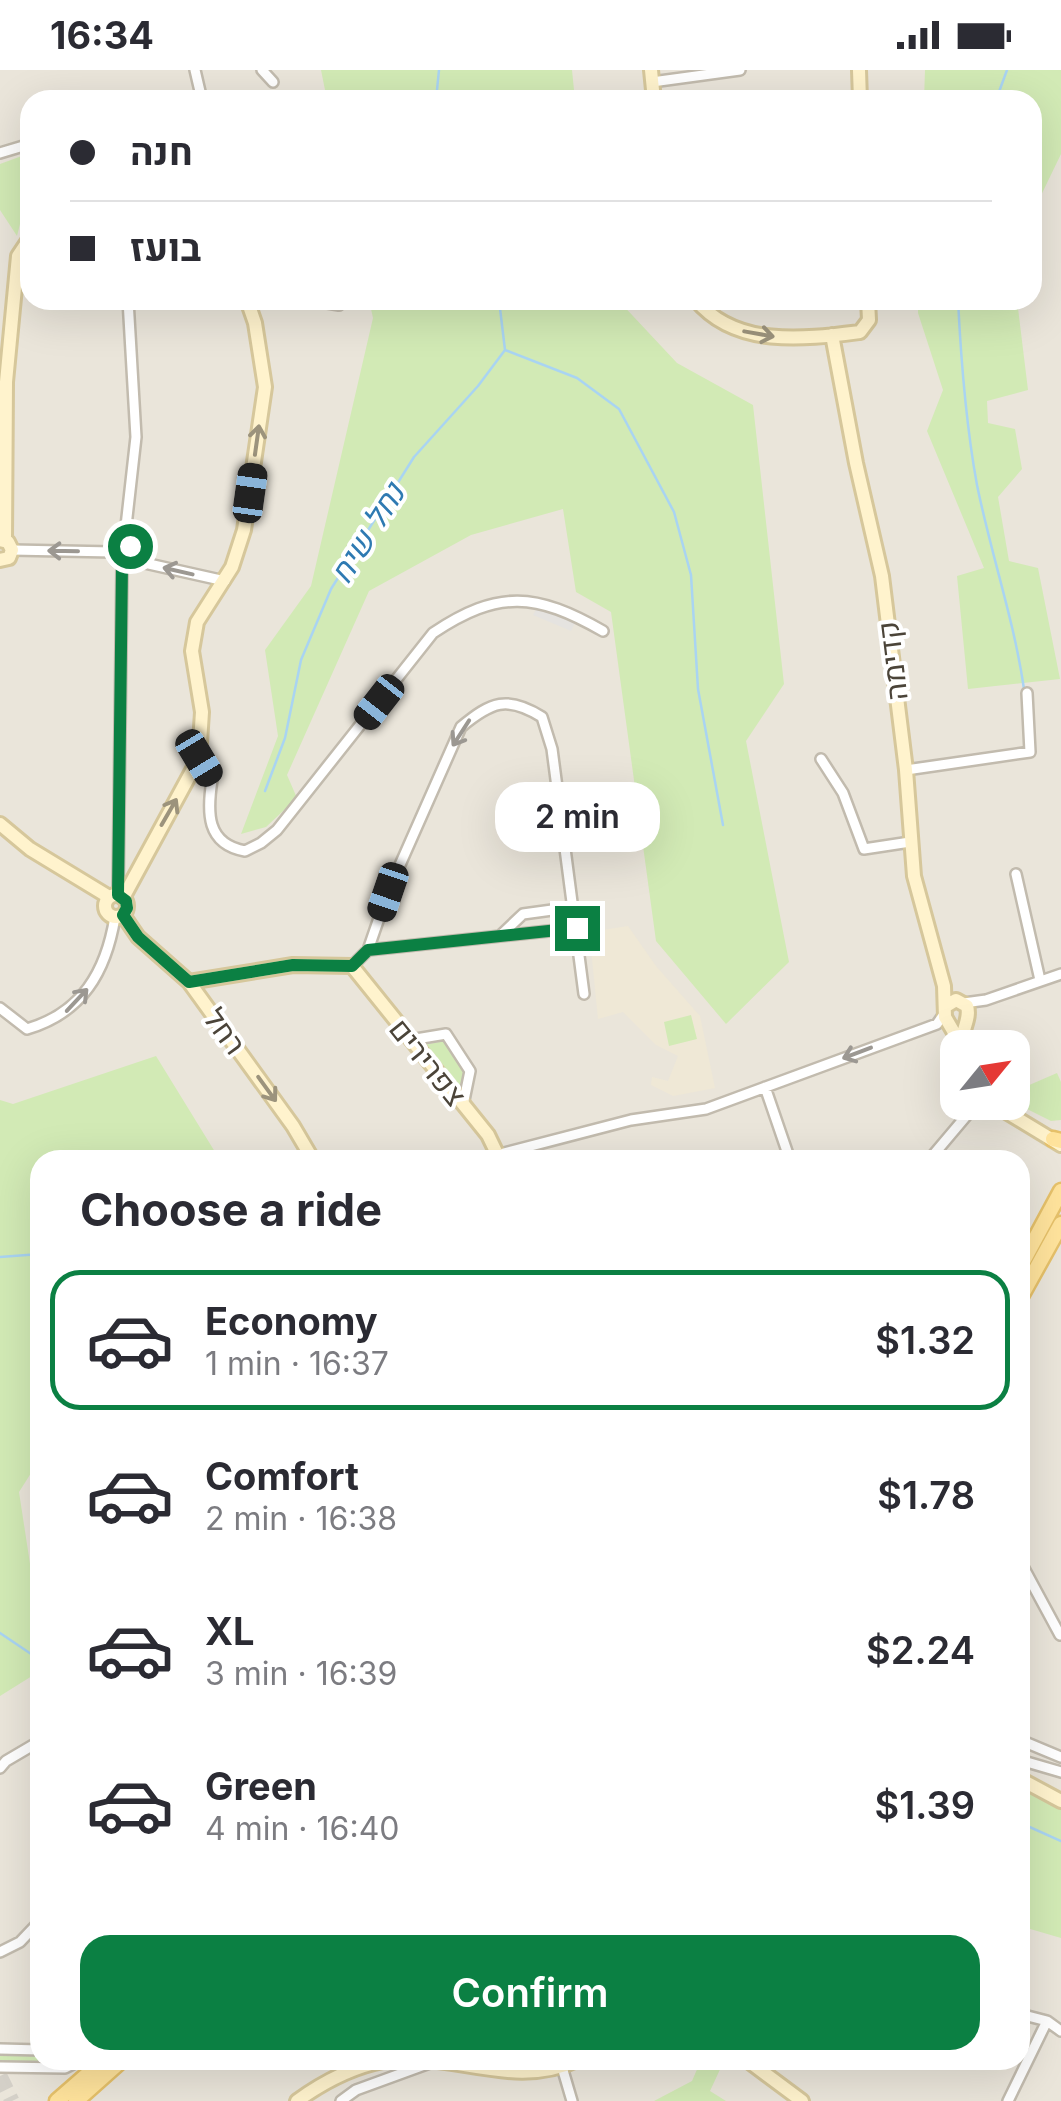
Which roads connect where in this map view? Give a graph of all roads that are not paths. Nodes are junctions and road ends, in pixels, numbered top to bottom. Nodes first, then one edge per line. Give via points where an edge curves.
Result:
1 (262, 70) edge
2 (740, 70) edge
3 (652, 76) edge
4 (273, 82) dead end
5 (20, 253) edge
6 (129, 310) edge
7 (250, 310) edge
8 (706, 310) edge
9 (868, 310) edge
10 (832, 336) junction
11 (6, 543) edge
12 (124, 544) junction
13 (114, 552) junction
14 (126, 562) junction
15 (0, 563) edge
16 (225, 582) junction
17 (603, 630) dead end
18 (1028, 694) dead end
19 (199, 758) junction
20 (821, 759) dead end
21 (906, 770) junction
22 (0, 824) edge
23 (910, 842) junction
24 (1016, 874) dead end
25 (116, 897) junction
26 (574, 907) junction
27 (119, 916) junction
28 (577, 928) junction
29 (500, 936) junction
30 (368, 950) junction
31 (352, 966) junction
32 (1061, 974) edge
33 (1040, 980) junction
34 (189, 982) junction
35 (584, 994) dead end
36 (0, 1008) edge
37 (956, 1012) junction
38 (960, 1030) edge
39 (410, 1040) junction
40 (765, 1087) junction
41 (462, 1106) junction
42 (963, 1120) edge
43 (1021, 1120) edge
44 (1058, 1142) edge
45 (307, 1150) edge
46 (496, 1150) edge
47 (524, 1150) edge
48 (787, 1150) edge
49 (937, 1150) edge
50 (1061, 1191) edge
51 (1061, 1224) edge
52 (1030, 1248) edge
53 (1030, 1280) edge
54 (1030, 1580) edge
55 (1060, 1635) edge
56 (1030, 1744) edge
57 (30, 1747) edge
58 (1061, 1757) edge
59 (1030, 1763) edge
60 (0, 1768) edge
61 (1061, 1772) edge
62 (1030, 1784) edge
63 (1061, 1800) edge
64 (30, 1932) edge
65 (0, 1952) edge
66 (1030, 2017) edge
67 (1047, 2022) junction
68 (1061, 2032) edge
69 (0, 2050) edge
70 (30, 2050) edge
71 (1030, 2056) edge
72 (0, 2067) edge
73 (30, 2067) edge
74 (62, 2070) edge
75 (94, 2070) edge
76 (100, 2070) edge
77 (110, 2070) edge
78 (358, 2070) edge
79 (412, 2070) edge
80 (506, 2070) edge
81 (556, 2070) edge
82 (563, 2070) edge
83 (760, 2070) edge
84 (1023, 2070) edge
85 (94, 2084) junction
86 (76, 2094) edge
87 (57, 2101) edge
88 (297, 2101) edge
89 (341, 2101) edge
90 (572, 2101) edge
91 (802, 2101) edge
92 (1008, 2101) edge

1 - 4 street
2 - 3 street
5 - 11 street via 6,382
6 - 12 street via 136,437
16 -> 7 street via 244,530 265,387
8 -> 10 street via 753,335
9 - 10 street via 860,332
10 - 21 street, קדימה via 882,576
13 -> 11 street
11 - 15 street via 9,558
12 - 13 street
12 - 14 street via 132,549
13 - 14 street via 116,561
16 -> 14 street
14 - 25 street
16 - 19 street via 197,622 192,651 202,712
17 - 19 street via 540,601 497,603 458,616 433,634 277,830 245,851 212,831 212,780
18 - 21 street via 1030,752
25 -> 19 street
20 - 23 street via 843,792 864,849
21 - 23 street, קדימה
22 - 25 street via 41,856
23 - 37 street, קדימה via 920,908
24 - 33 street
25 - 27 street via 127,908
26 - 28 street
26 - 29 street via 523,914
26 -> 30 street via 542,717 509,702 483,708 461,727
27 - 34 street, רחל
36 -> 27 street via 27,1029 68,1011 109,952
28 - 29 street
28 - 35 street
29 - 30 street
30 - 31 street
31 - 34 street via 293,965
31 - 39 street, צפרירים
32 - 33 street
33 - 37 street
34 -> 45 street, רחל
37 - 38 street
37 -> 40 street
39 - 41 street, צפרירים
39 - 41 street via 446,1034 470,1071
40 - 47 street via 706,1108 631,1120
40 - 48 street
41 - 46 street, צפרירים
42 - 49 street
43 - 44 street
50 - 52 main road
51 - 53 main road
54 - 55 street
56 - 58 street
57 - 60 street
59 - 61 street
62 - 63 street
64 - 65 street
66 - 67 street
67 - 68 street
67 - 71 street
69 - 70 street
72 - 73 street
74 - 86 street
75 - 86 main road
76 - 85 street
77 - 85 main road
78 - 88 street
79 - 89 street
80 - 81 street
82 - 90 street
83 - 91 street
84 - 92 street
85 - 86 main road
86 - 87 main road

